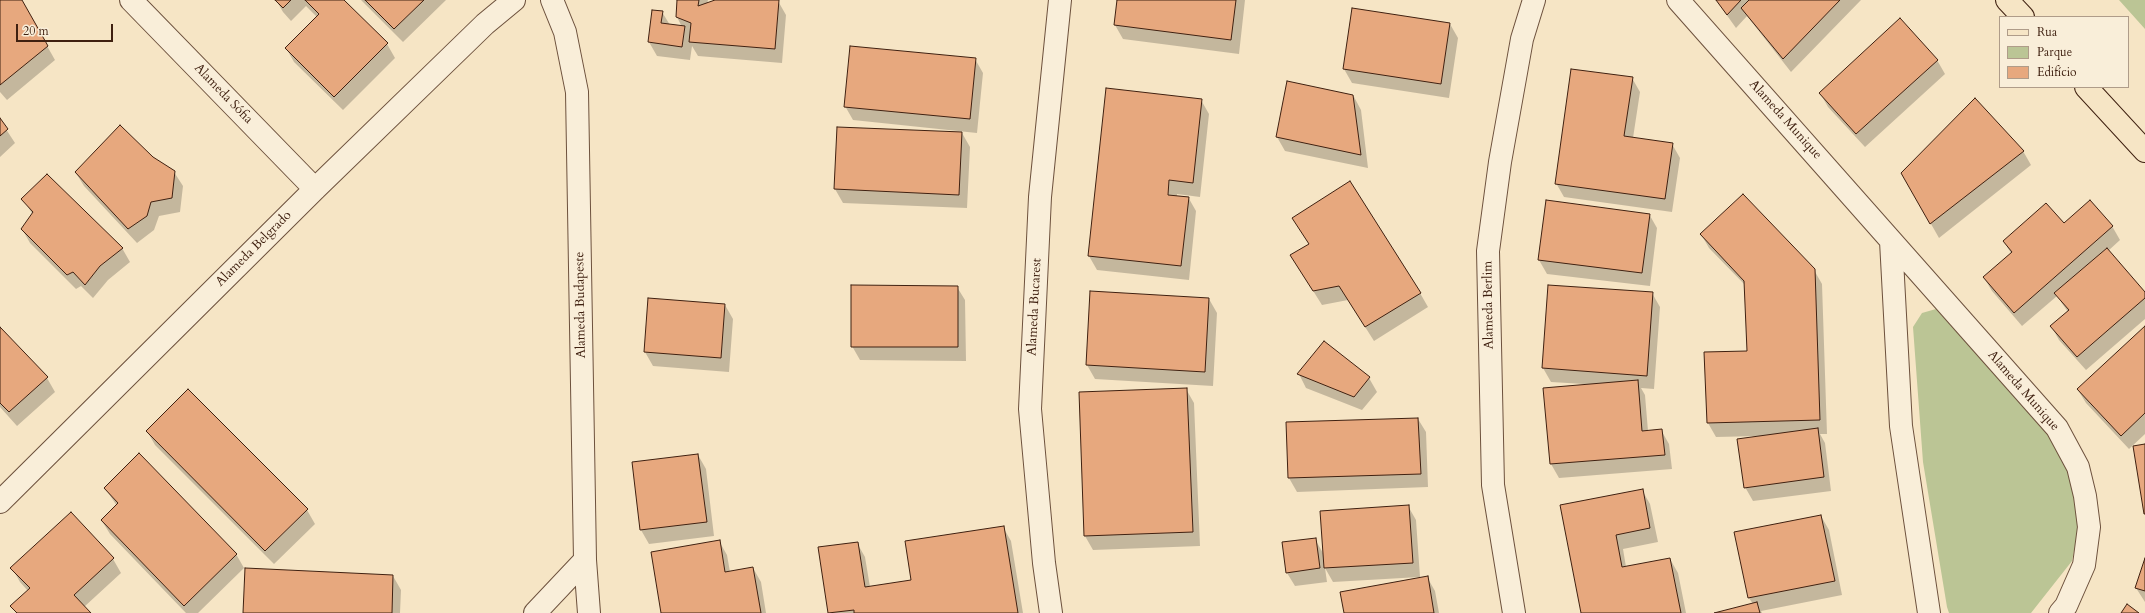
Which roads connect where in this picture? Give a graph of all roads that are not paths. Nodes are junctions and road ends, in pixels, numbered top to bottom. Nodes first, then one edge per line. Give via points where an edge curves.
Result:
1 (131, 0) edge
2 (514, 0) edge
3 (552, 0) edge
4 (1060, 0) edge
5 (1534, 0) edge
6 (1678, 0) edge
7 (2007, 0) edge
8 (2022, 16) edge
9 (2087, 88) edge
10 (2145, 151) edge
11 (315, 188) junction
12 (1892, 241) junction
13 (0, 502) edge
14 (585, 560) junction
15 (535, 613) edge
16 (590, 613) edge
17 (1051, 613) edge
18 (1514, 613) edge
19 (1929, 613) edge
20 (2060, 613) edge

1 - 11 street, Alameda Sófia
2 - 11 street, Alameda Belgrado via 485,24
3 - 14 street, Alameda Budapeste via 564,32 577,92
4 - 17 street, Alameda Bucarest via 1040,197 1030,409
5 - 18 street, Alameda Berlim via 1522,39 1500,162 1488,251 1493,485
6 - 12 street, Alameda Munique
7 - 8 main road
9 - 10 main road
11 - 13 street, Alameda Belgrado
12 - 19 street via 1901,426
12 - 20 street, Alameda Munique via 2057,428 2078,467 2089,527 2084,565 2066,606
14 - 15 street
14 - 16 street, Alameda Budapeste

